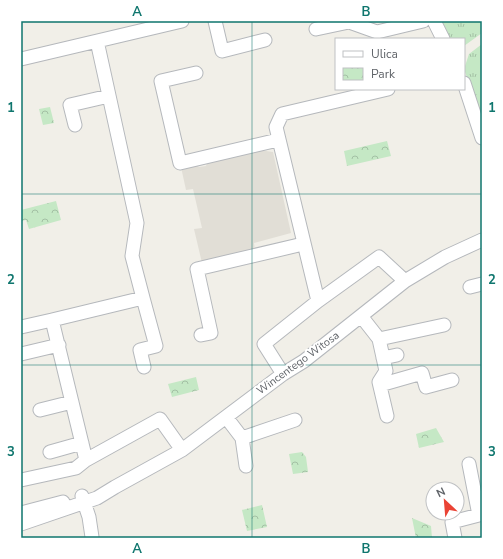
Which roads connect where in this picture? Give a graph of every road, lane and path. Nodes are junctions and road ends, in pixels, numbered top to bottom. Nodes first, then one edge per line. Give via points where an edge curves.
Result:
1 (182, 21) edge
2 (215, 21) edge
3 (424, 21) edge
4 (434, 21) edge
5 (316, 29) dead end
6 (442, 38) edge
7 (265, 40) dead end
8 (97, 41) junction
9 (21, 59) edge
10 (196, 73) dead end
11 (465, 86) edge
12 (384, 90) edge
13 (109, 96) junction
14 (75, 126) dead end
15 (482, 138) edge
16 (278, 140) junction
17 (482, 240) edge
18 (303, 244) junction
19 (405, 281) junction
20 (142, 298) junction
21 (318, 301) junction
22 (361, 316) junction
23 (52, 320) junction
24 (444, 325) dead end
25 (21, 327) edge
26 (201, 335) dead end
27 (379, 339) junction
28 (58, 345) junction
29 (21, 354) edge
30 (397, 355) dead end
31 (383, 358) junction
32 (144, 367) dead end
33 (283, 374) junction
34 (452, 380) dead end
35 (380, 385) junction
36 (72, 402) junction
37 (40, 410) dead end
38 (387, 416) dead end
39 (226, 417) junction
40 (295, 420) dead end
41 (242, 438) junction
42 (82, 443) junction
43 (182, 450) junction
44 (50, 452) dead end
45 (86, 460) junction
46 (469, 464) dead end
47 (246, 466) dead end
48 (21, 480) edge
49 (83, 499) junction
50 (21, 513) edge
51 (21, 524) edge
52 (92, 537) dead end
53 (455, 538) edge

1 - 8 street
2 - 7 street via 222,51
3 - 5 street via 377,32 349,22
4 - 6 street
8 - 9 street
8 - 13 street
10 - 16 street via 162,81 180,162
11 - 15 street
12 - 16 street via 282,114 276,127
13 - 14 street via 70,105
13 - 20 street via 137,224 132,256
16 - 18 street
17 - 19 street, Wincentego Witosa via 445,257
18 - 21 street
18 - 26 street via 196,269 211,333
19 - 21 street via 379,256
19 - 22 street, Wincentego Witosa
20 - 23 street
20 - 32 street via 156,346 140,350
21 - 33 street via 264,344
22 - 27 street
22 - 33 street, Wincentego Witosa via 304,361
23 - 25 street
23 - 28 street
24 - 27 street
27 - 31 street
28 - 29 street
28 - 36 street
30 - 31 street
31 - 35 street via 386,371 379,382
33 - 39 street, Wincentego Witosa
34 - 35 street via 426,387 422,374
35 - 38 street
36 - 37 street
36 - 42 street
39 - 41 street
39 - 43 street, Wincentego Witosa
40 - 41 street
41 - 47 street
42 - 44 street
42 - 45 street
43 - 45 street via 160,419
43 - 49 street, Wincentego Witosa via 97,498
45 - 48 street via 76,468
46 - 53 street via 479,515 452,522
49 - 50 street, Wincentego Witosa
49 - 51 street, Wincentego Witosa
49 - 52 street

